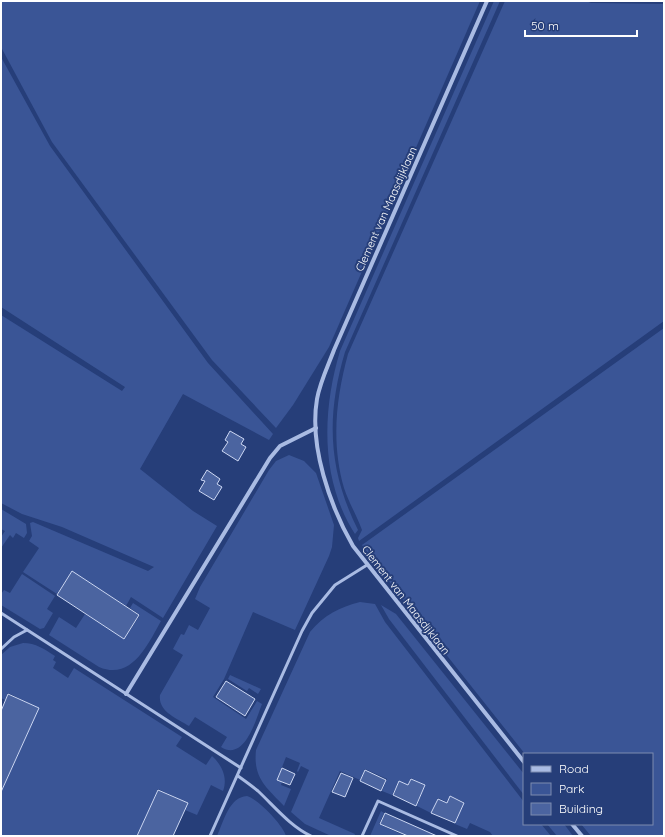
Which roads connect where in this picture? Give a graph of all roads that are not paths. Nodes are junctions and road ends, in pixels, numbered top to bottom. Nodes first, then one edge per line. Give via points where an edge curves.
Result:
1 (487, 1) edge
2 (316, 428) junction
3 (367, 565) junction
4 (1, 613) edge
5 (27, 630) junction
6 (1, 649) edge
7 (126, 694) junction
8 (523, 761) edge
9 (241, 768) junction
10 (238, 776) junction
11 (573, 825) edge
12 (301, 831) junction
13 (210, 836) edge
14 (299, 836) edge
15 (311, 836) edge
16 (362, 836) edge
17 (457, 836) edge
18 (582, 836) edge

1 - 2 street, Clement van Maasdijklaan via 334,350 317,400
2 - 3 street, Clement van Maasdijklaan via 319,453 335,512 347,536
2 - 7 street via 280,446 270,458
3 - 8 street, Clement van Maasdijklaan
3 - 9 lane via 335,585 312,613
4 - 5 lane
5 - 6 lane via 14,637
5 - 7 lane
7 - 9 lane
9 - 10 lane
10 - 12 lane
10 - 13 lane
11 - 18 street
12 - 14 lane
12 - 15 lane
16 - 17 lane via 378,801

